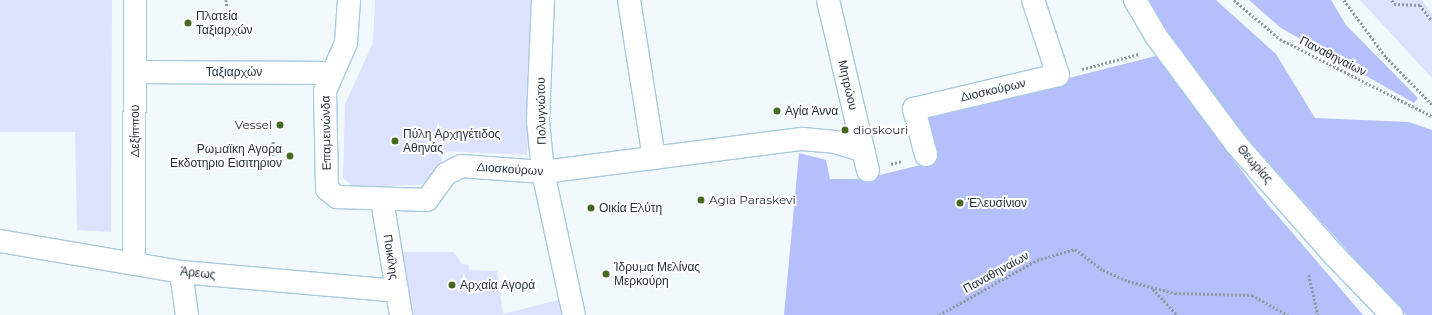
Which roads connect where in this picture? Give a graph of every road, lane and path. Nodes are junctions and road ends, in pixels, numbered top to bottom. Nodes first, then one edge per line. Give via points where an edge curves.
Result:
1 (135, 0) edge
2 (226, 0) edge
3 (350, 0) edge
4 (543, 0) edge
5 (629, 0) edge
6 (828, 0) edge
7 (1032, 0) edge
8 (1134, 0) edge
9 (1234, 0) edge
10 (1344, 0) edge
11 (1392, 0) edge
12 (227, 7) dead end
13 (1432, 20) edge
14 (1156, 36) junction
15 (135, 72) junction
16 (332, 73) junction
17 (1058, 75) junction
18 (1432, 104) edge
19 (1432, 116) edge
20 (272, 140) dead end
21 (926, 155) joint
22 (272, 156) dead end
23 (654, 158) junction
24 (866, 160) junction
25 (543, 172) junction
26 (382, 200) junction
27 (0, 242) edge
28 (134, 262) junction
29 (181, 272) junction
30 (1310, 276) dead end
31 (1153, 289) junction
32 (397, 291) junction
33 (187, 315) edge
34 (401, 315) edge
35 (574, 315) edge
36 (939, 315) edge
37 (1177, 315) edge
38 (1288, 315) edge
39 (1318, 315) edge
40 (1392, 315) edge

1 - 15 street, Δεξίππου
2 - 12 path
3 - 16 street, Επαμεινώνδα via 346,43
4 - 25 street, Πολυγνώτου via 538,121
5 - 23 street
6 - 24 street, Μητρώου
7 - 17 street
8 - 14 street, Θεωρίας
9 - 19 path, Παναθηναίων via 1280,39
10 - 18 path via 1386,57
11 - 13 path via 1394,4 1420,5
14 - 17 path via 1151,38 1158,50
14 - 40 street, Θεωρίας via 1237,145 1334,255
15 - 16 street, Ταξιαρχών
15 - 28 street, Δεξίππου
16 - 26 street, Επαμεινώνδα via 325,90 327,189 337,198
17 - 21 street, Διοσκούρων via 914,109
20 - 22 path
21 - 24 path
23 - 24 street, Διοσκούρων via 802,139 835,142
23 - 25 street, Διοσκούρων
25 - 26 street, Διοσκούρων via 461,166 446,174 427,200
25 - 35 street, Πολυγνώτου
26 - 32 street, Ποικίλης
27 - 28 street, Άρεως
28 - 29 street, Άρεως
29 - 32 street, Άρεως
29 - 33 street
30 - 39 path
31 - 36 path, Παναθηναίων via 1102,270 1083,253 1064,251 1037,260
31 - 37 path
31 - 38 path via 1252,295
32 - 34 street, Ποικίλης

